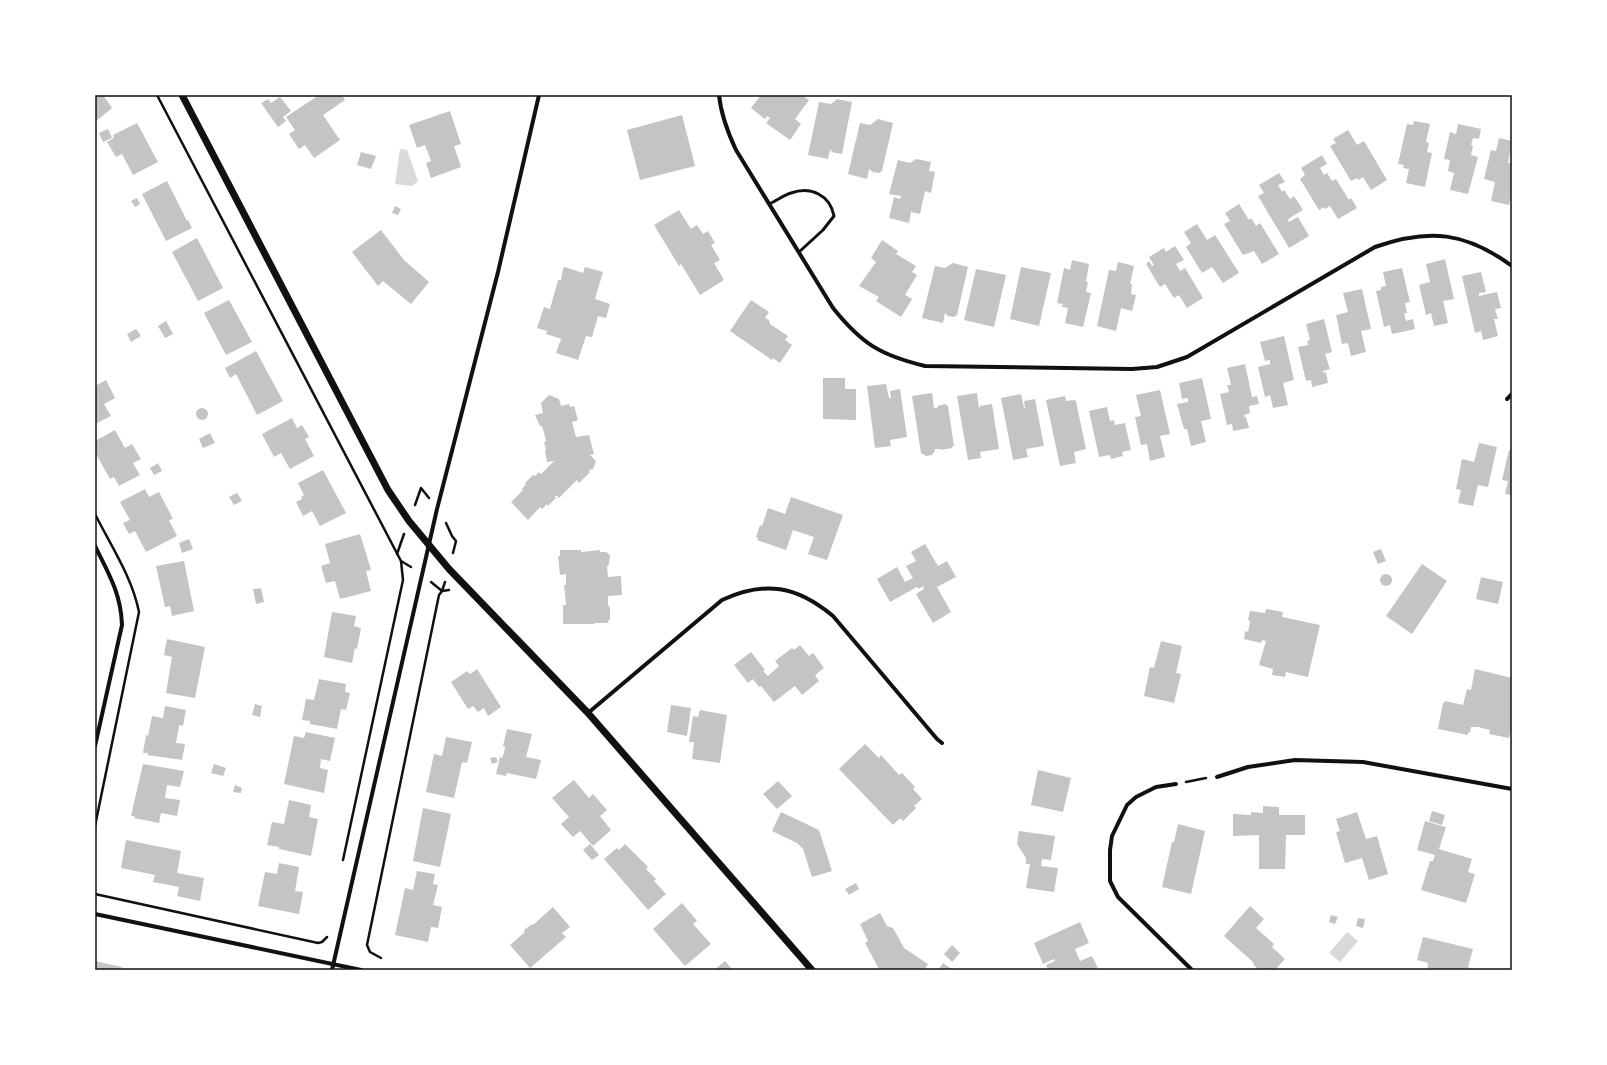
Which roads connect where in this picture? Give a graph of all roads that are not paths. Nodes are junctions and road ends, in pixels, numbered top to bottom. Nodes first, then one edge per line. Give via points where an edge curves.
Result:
1 (182, 95) edge
2 (539, 95) edge
3 (719, 95) edge
4 (769, 204) junction
5 (799, 252) junction
6 (1512, 266) edge
7 (1512, 394) edge
8 (1506, 399) dead end
9 (95, 546) edge
10 (429, 546) junction
11 (588, 713) junction
12 (942, 743) dead end
13 (95, 746) edge
14 (1217, 777) road end
15 (1176, 784) road end
16 (1512, 789) edge
17 (95, 914) edge
18 (333, 964) junction
19 (332, 970) edge
20 (361, 970) edge
21 (812, 970) edge
22 (1192, 970) edge

1 - 10 street via 388,490
2 - 10 street via 498,272
3 - 4 street via 729,136
4 - 5 street
4 - 5 lane via 792,193 811,191 823,196 832,207 834,216
5 - 6 street via 833,308 861,338 879,351 900,360 925,366 1132,369 1157,367 1187,357 1375,247 1415,236 1438,235 1461,239 1482,246
7 - 8 street
9 - 13 street via 114,583 122,612 122,625
10 - 11 street
10 - 18 street
11 - 12 street via 722,600 748,590 787,590 808,597 833,616
11 - 21 street
14 - 16 street via 1248,767 1295,760 1363,762
15 - 22 street via 1156,787 1127,805 1112,836 1110,881 1118,897
17 - 18 street
18 - 19 street
18 - 20 street

